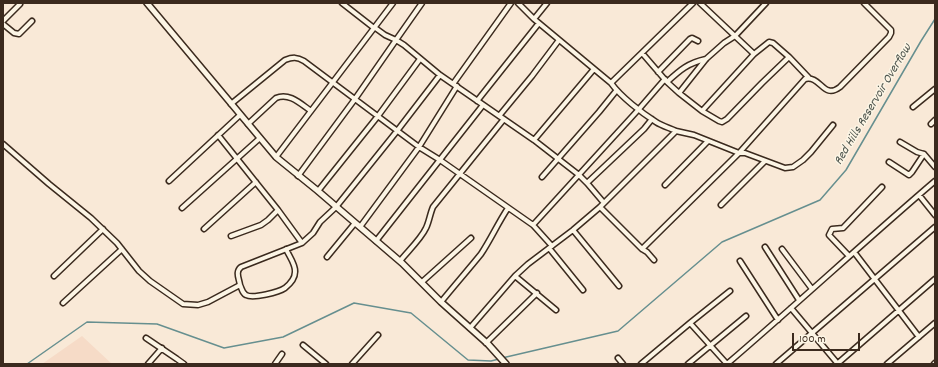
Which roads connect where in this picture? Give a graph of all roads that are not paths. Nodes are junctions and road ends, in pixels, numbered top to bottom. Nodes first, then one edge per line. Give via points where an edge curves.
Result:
1 (147, 3) edge
2 (342, 3) edge
3 (393, 3) edge
4 (422, 3) edge
5 (511, 3) edge
6 (518, 3) edge
7 (548, 3) edge
8 (693, 3) edge
9 (700, 3) edge
10 (766, 3) edge
11 (864, 3) edge
12 (20, 4) dead end
13 (534, 19) junction
14 (32, 21) dead end
15 (3, 23) edge
16 (539, 23) junction
17 (374, 28) junction
18 (735, 36) junction
19 (396, 40) junction
20 (559, 40) junction
21 (698, 41) dead end
22 (642, 53) junction
23 (754, 54) junction
24 (789, 57) junction
25 (420, 59) junction
26 (706, 59) junction
27 (594, 69) junction
28 (658, 72) junction
29 (440, 75) junction
30 (809, 78) junction
31 (666, 80) junction
32 (333, 82) junction
33 (611, 83) junction
34 (455, 85) junction
35 (935, 89) edge
36 (616, 91) junction
37 (679, 93) junction
38 (355, 99) junction
39 (477, 101) junction
40 (231, 104) junction
41 (483, 105) junction
42 (913, 108) dead end
43 (639, 109) junction
44 (702, 110) junction
45 (311, 111) junction
46 (240, 115) junction
47 (378, 116) junction
48 (499, 116) junction
49 (652, 118) junction
50 (504, 119) junction
51 (935, 120) edge
52 (248, 124) junction
53 (931, 124) dead end
54 (833, 125) dead end
55 (397, 131) junction
56 (676, 131) junction
57 (218, 135) junction
58 (260, 138) junction
59 (534, 140) junction
60 (708, 141) junction
61 (900, 142) dead end
62 (3, 144) edge
63 (419, 147) junction
64 (739, 153) junction
65 (924, 154) junction
66 (276, 158) junction
67 (238, 159) junction
68 (440, 160) junction
69 (558, 160) junction
70 (765, 160) junction
71 (889, 162) dead end
72 (935, 167) edge
73 (460, 173) junction
74 (579, 175) junction
75 (298, 176) junction
76 (542, 177) dead end
77 (169, 181) dead end
78 (935, 181) edge
79 (256, 182) junction
80 (587, 183) junction
81 (665, 185) dead end
82 (882, 187) dead end
83 (318, 191) junction
84 (918, 195) junction
85 (604, 203) junction
86 (721, 205) dead end
87 (336, 207) junction
88 (600, 207) junction
89 (182, 208) dead end
90 (508, 208) junction
91 (278, 210) junction
92 (935, 215) edge
93 (355, 223) junction
94 (533, 225) junction
95 (935, 226) edge
96 (360, 228) junction
97 (103, 229) junction
98 (204, 229) dead end
99 (573, 230) junction
100 (231, 236) dead end
101 (471, 238) dead end
102 (376, 241) junction
103 (302, 243) junction
104 (551, 247) junction
105 (765, 247) dead end
106 (122, 249) junction
107 (286, 249) junction
108 (642, 249) junction
109 (782, 249) dead end
110 (854, 252) junction
111 (849, 256) junction
112 (327, 257) dead end
113 (654, 260) dead end
114 (400, 261) junction
115 (740, 261) dead end
116 (54, 276) dead end
117 (515, 276) junction
118 (875, 279) junction
119 (935, 279) edge
120 (422, 282) junction
121 (240, 285) junction
122 (619, 286) dead end
123 (812, 289) junction
124 (583, 290) dead end
125 (730, 290) dead end
126 (537, 293) junction
127 (799, 300) junction
128 (441, 302) junction
129 (62, 303) dead end
130 (791, 308) junction
131 (556, 310) dead end
132 (899, 310) junction
133 (746, 316) dead end
134 (778, 320) junction
135 (690, 323) junction
136 (935, 323) edge
137 (470, 328) junction
138 (812, 333) junction
139 (378, 335) dead end
140 (919, 337) junction
141 (146, 338) dead end
142 (487, 344) junction
143 (303, 345) dead end
144 (710, 346) junction
145 (162, 348) junction
146 (282, 354) dead end
147 (618, 358) dead end
148 (148, 364) edge
149 (184, 364) edge
150 (275, 364) edge
151 (326, 364) edge
152 (352, 364) edge
153 (506, 364) edge
154 (623, 364) edge
155 (641, 364) edge
156 (688, 364) edge
157 (727, 364) edge
158 (776, 364) edge
159 (837, 364) edge
160 (887, 364) edge

1 - 40 street
2 - 17 street
3 - 17 street
4 - 19 street
5 - 34 street
6 - 13 street
7 - 13 street
8 - 22 street
9 - 18 street
10 - 18 street
11 - 30 street via 891,30 891,33 835,91 831,92
12 - 15 street
13 - 16 street
14 - 15 street via 19,34 14,33
16 - 20 street
16 - 39 street
17 - 19 street
17 - 32 street
18 - 23 street
18 - 26 street
19 - 25 street
19 - 38 street
20 - 27 street
20 - 48 street
21 - 28 street via 690,39
22 - 28 street
22 - 33 street
23 - 24 street via 766,43 771,42
23 - 44 street
24 - 30 street
24 - 44 street via 725,121 719,121
25 - 29 street
25 - 47 street
26 - 31 street via 684,67
26 - 37 street
27 - 33 street
27 - 59 street
28 - 31 street
29 - 34 street
29 - 55 street
30 - 64 street via 798,85
31 - 37 street
31 - 43 street
32 - 38 street
32 - 40 street via 300,58 290,58
32 - 45 street
33 - 36 street
34 - 39 street
34 - 63 street
35 - 42 street
36 - 43 street
36 - 69 street
37 - 44 street
38 - 47 street
38 - 75 street
39 - 41 street
40 - 46 street
41 - 48 street
41 - 68 street
43 - 49 street
43 - 74 street
45 - 52 street via 292,98 281,96
45 - 66 street
46 - 52 street
46 - 57 street
47 - 55 street
47 - 83 street
48 - 50 street
49 - 56 street
49 - 80 street via 644,129
50 - 59 street
50 - 73 street
51 - 53 street
52 - 58 street
54 - 70 street via 807,156 794,167 785,168
55 - 63 street
55 - 87 street
56 - 60 street
56 - 85 street
57 - 67 street
57 - 77 street
58 - 66 street
58 - 67 street
59 - 69 street
60 - 64 street
60 - 81 street
61 - 65 street
62 - 97 street
63 - 68 street
63 - 96 street
64 - 70 street
64 - 108 street
65 - 71 street via 909,175
65 - 72 street
66 - 75 street
67 - 79 street
67 - 89 street
68 - 73 street
68 - 102 street
69 - 74 street
69 - 76 street
70 - 86 street
73 - 90 street
73 - 114 street via 433,207 424,232
74 - 80 street
74 - 94 street
75 - 83 street
78 - 84 street
79 - 91 street
79 - 98 street
80 - 85 street
82 - 111 street via 843,228 832,229 829,235
83 - 87 street
84 - 92 street
84 - 110 street
85 - 88 street
87 - 93 street
87 - 103 street
88 - 99 street
88 - 108 street
90 - 94 street
90 - 128 street via 488,243
91 - 100 street via 261,225
91 - 103 street
93 - 96 street
93 - 112 street
94 - 104 street
95 - 118 street
96 - 102 street
97 - 106 street
97 - 116 street
99 - 104 street
99 - 122 street
101 - 120 street
102 - 114 street
103 - 107 street
104 - 117 street
104 - 124 street
105 - 127 street
106 - 121 street via 150,281 183,304 198,305 208,302
106 - 129 street
107 - 121 street via 241,267 237,273
107 - 121 street via 295,272 290,284 257,297 245,295
108 - 113 street
109 - 123 street
110 - 111 street
110 - 118 street
111 - 123 street
114 - 120 street
115 - 134 street
117 - 126 street
117 - 137 street
118 - 132 street
118 - 138 street
119 - 132 street
120 - 128 street
123 - 127 street
125 - 135 street
126 - 131 street
126 - 142 street
127 - 130 street
128 - 137 street
130 - 134 street
130 - 138 street
132 - 140 street
132 - 159 street
133 - 144 street
134 - 157 street
135 - 144 street
135 - 155 street
136 - 140 street
137 - 142 street
138 - 158 street
138 - 159 street
139 - 152 street
140 - 160 street
141 - 145 street
142 - 153 street
143 - 151 street
144 - 156 street
144 - 157 street
145 - 148 street
145 - 149 street
146 - 150 street
147 - 154 street

